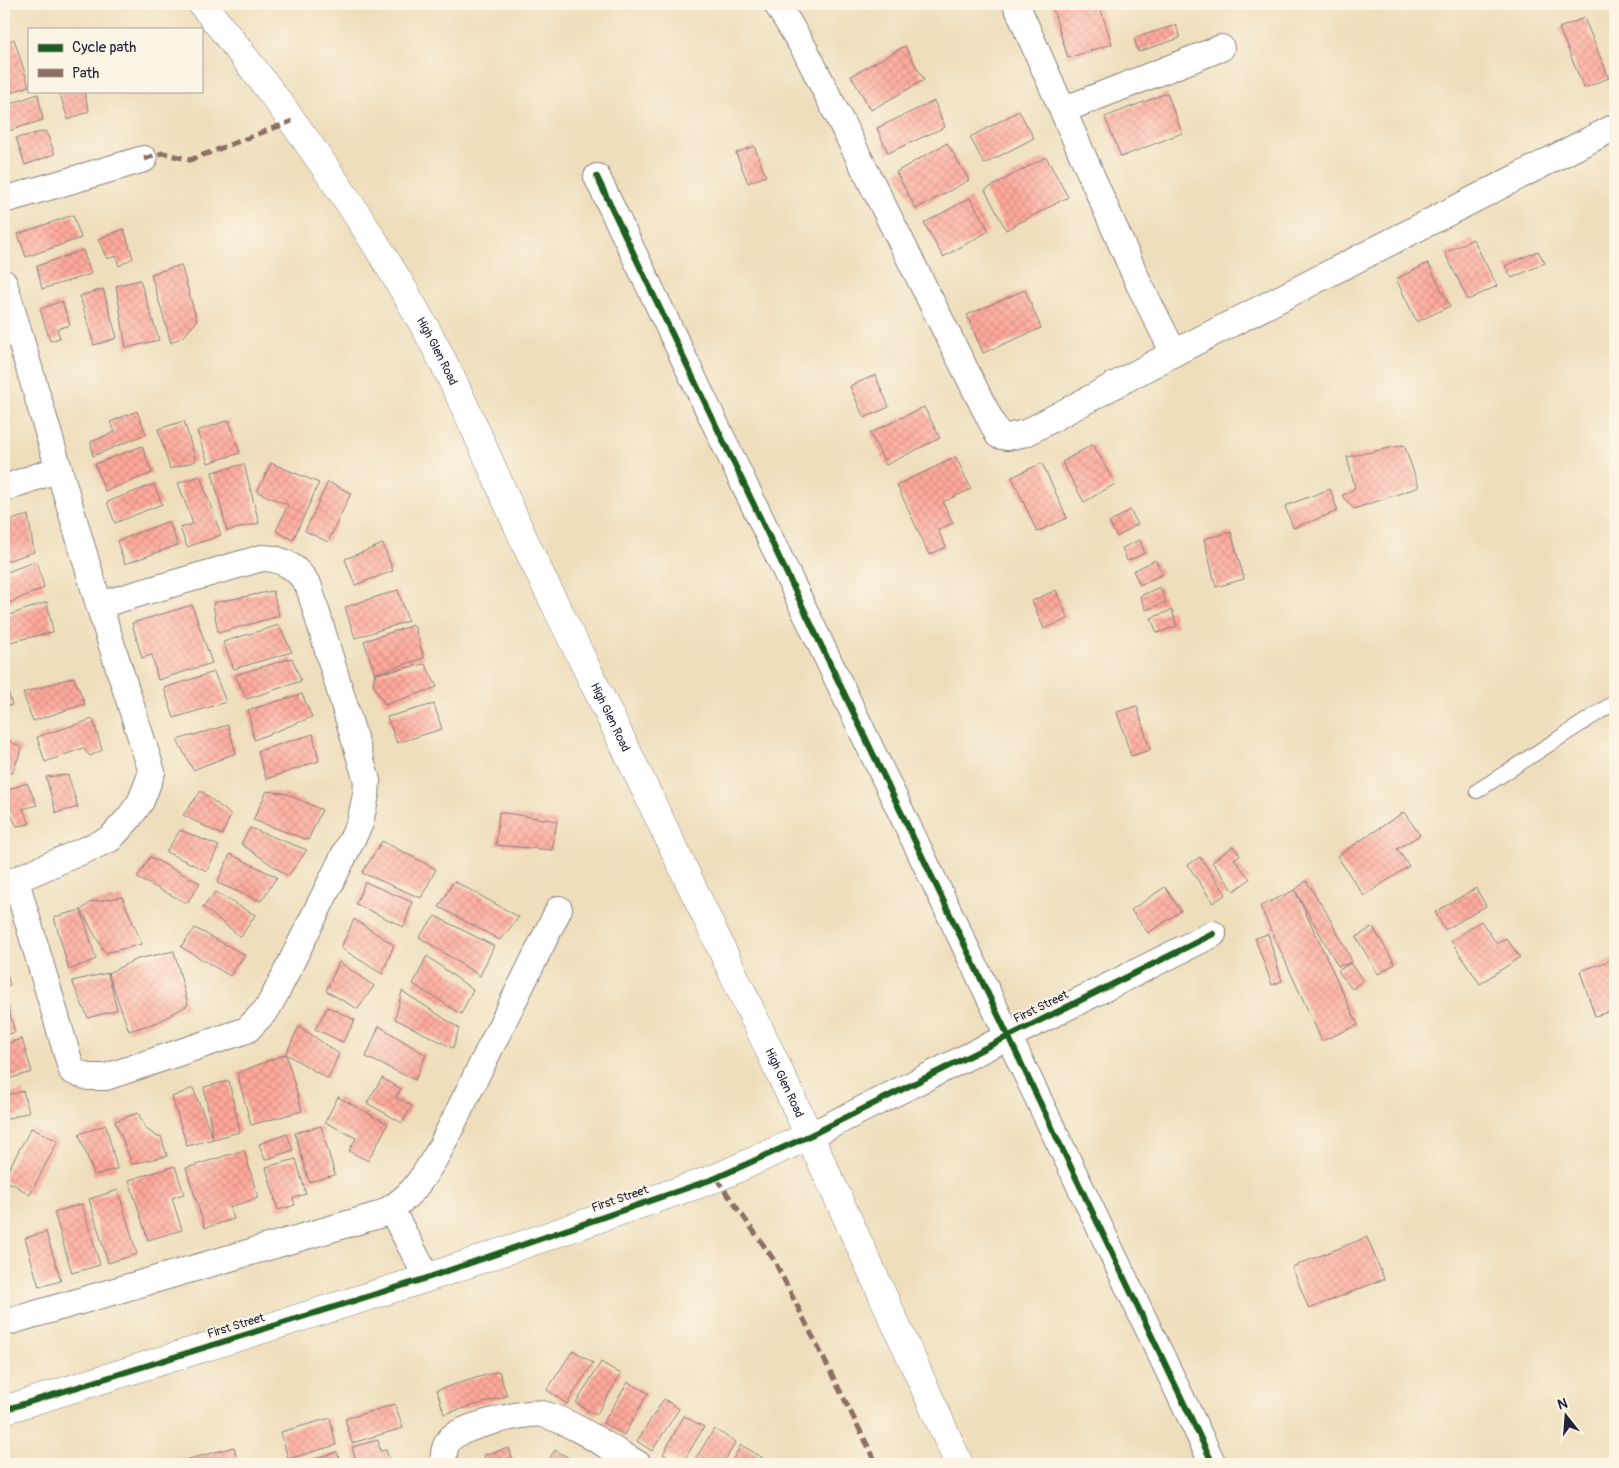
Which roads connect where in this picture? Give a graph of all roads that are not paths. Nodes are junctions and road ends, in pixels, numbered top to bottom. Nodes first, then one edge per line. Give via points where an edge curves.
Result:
1 (202, 4) edge
2 (1016, 4) edge
3 (780, 5) edge
4 (1221, 48) dead end
5 (1063, 110) junction
6 (1615, 127) edge
7 (144, 159) dead end
8 (597, 177) dead end
9 (4, 200) edge
10 (4, 283) edge
11 (1174, 353) junction
12 (59, 469) junction
13 (4, 488) edge
14 (99, 605) junction
15 (1615, 702) edge
16 (1478, 791) dead end
17 (10, 883) edge
18 (559, 909) dead end
19 (1213, 934) dead end
20 (1007, 1036) junction
21 (810, 1135) junction
22 (391, 1209) junction
23 (424, 1279) junction
24 (4, 1323) edge
25 (4, 1410) edge
26 (444, 1464) edge
27 (638, 1464) edge
28 (959, 1464) edge
29 (1213, 1464) edge

1 - 21 main road, High Glen Road via 247,59 330,176 380,250 428,334
2 - 5 street
3 - 11 street via 998,435 1010,437 1026,432
4 - 5 street
5 - 11 street via 1139,284
6 - 11 street
7 - 9 street
8 - 20 street
10 - 12 street
12 - 13 street
12 - 14 street
14 - 17 street via 152,772 149,785 130,818 110,839
14 - 17 street via 262,558 275,558 295,568 309,587 367,781 360,823 277,991 257,1022 247,1030 106,1077 88,1077 72,1071
15 - 16 lane
18 - 22 street via 439,1151 420,1183
19 - 20 street, First Street
20 - 21 street, First Street
20 - 29 street
21 - 23 main road, First Street via 716,1178
21 - 28 main road, High Glen Road
22 - 23 street via 420,1264
22 - 24 street
23 - 25 main road, First Street
26 - 27 street via 445,1447 451,1437 466,1429 529,1414 541,1414 565,1423

